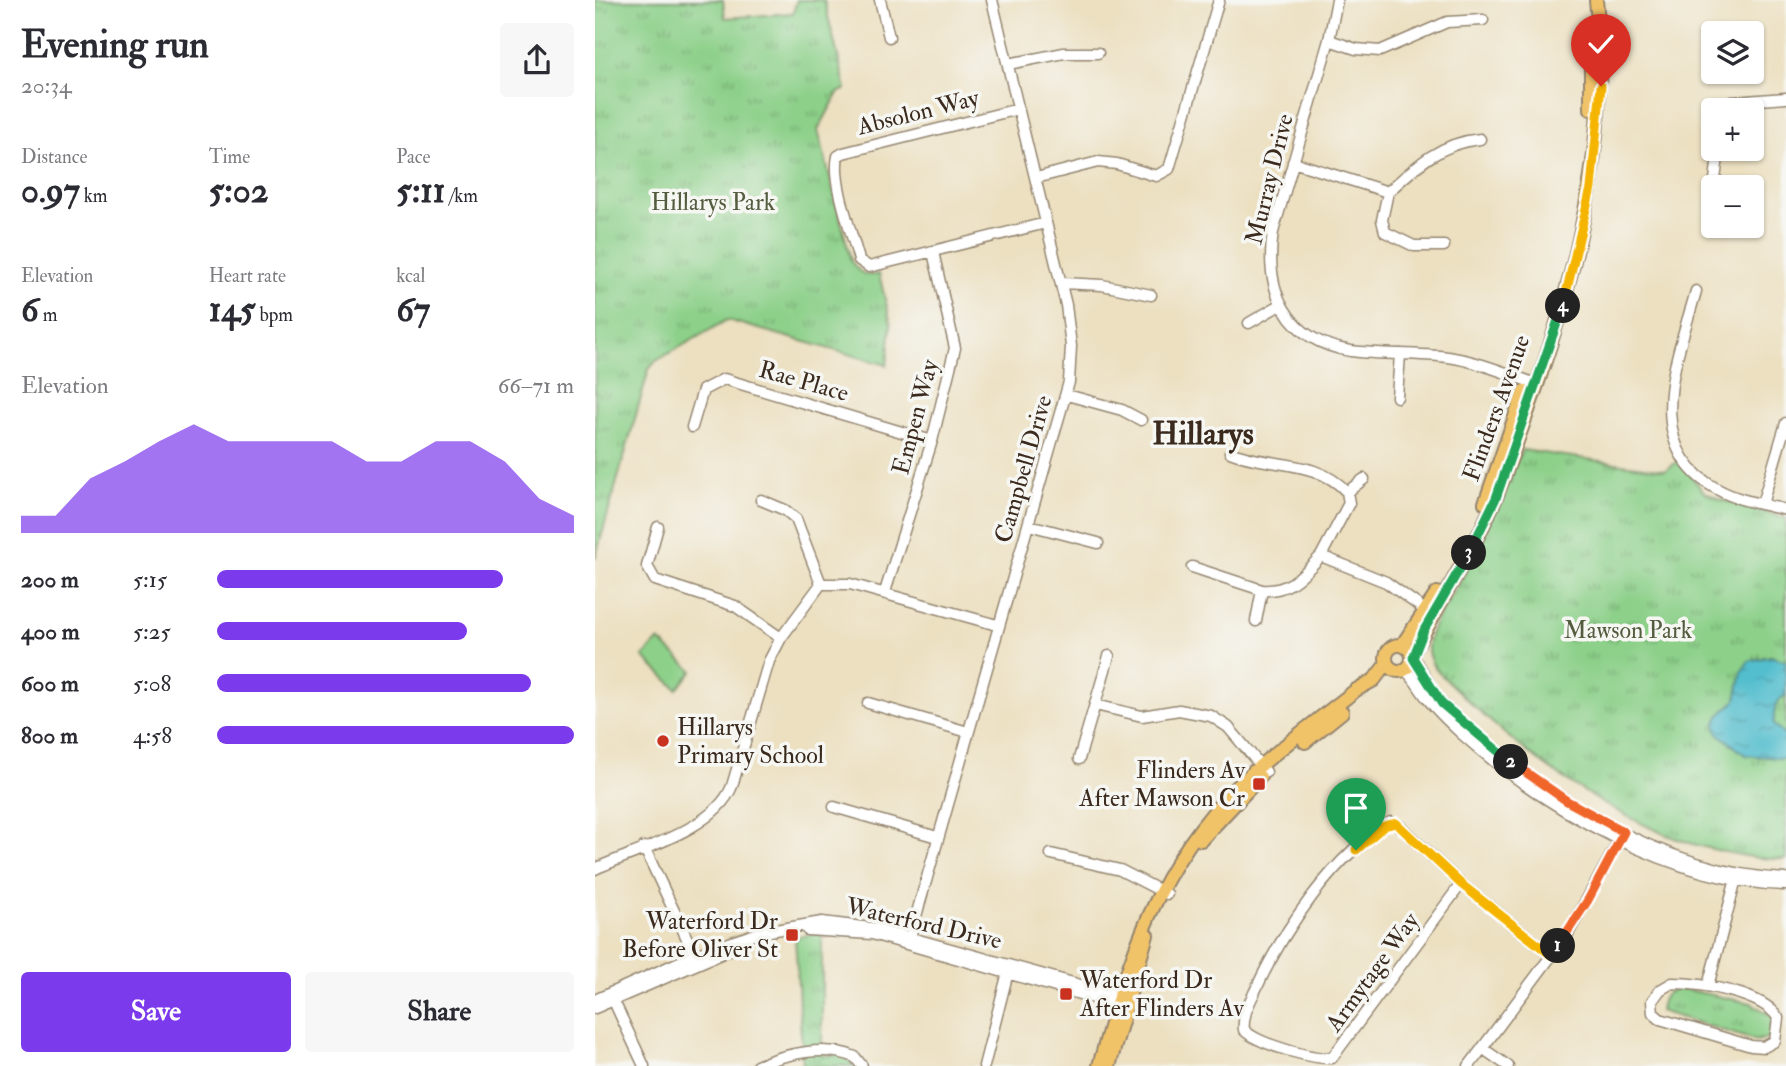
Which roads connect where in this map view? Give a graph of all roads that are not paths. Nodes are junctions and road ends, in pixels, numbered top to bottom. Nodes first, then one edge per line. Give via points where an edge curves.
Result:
1 (880, 0) edge
2 (992, 0) edge
3 (1219, 0) edge
4 (1337, 0) edge
5 (1588, 0) edge
6 (1596, 0) edge
7 (1483, 20) dead end
8 (889, 37) dead end
9 (1329, 40) junction
10 (1098, 53) dead end
11 (1008, 64) junction
12 (1786, 98) edge
13 (1764, 100) edge
14 (1018, 109) junction
15 (1480, 139) dead end
16 (1293, 162) junction
17 (1037, 178) junction
18 (1388, 192) junction
19 (1046, 223) junction
20 (1444, 246) dead end
21 (933, 252) junction
22 (1062, 283) junction
23 (1696, 291) dead end
24 (1151, 295) dead end
25 (1280, 305) junction
26 (1248, 323) dead end
27 (1400, 354) junction
28 (1532, 382) junction
29 (1067, 395) junction
30 (1397, 397) dead end
31 (1141, 420) dead end
32 (1786, 423) edge
33 (692, 427) dead end
34 (932, 441) junction
35 (1230, 452) dead end
36 (1364, 479) dead end
37 (1347, 492) junction
38 (761, 500) dead end
39 (1762, 504) junction
40 (1786, 510) edge
41 (1029, 525) junction
42 (658, 527) dead end
43 (1098, 543) dead end
44 (1321, 556) junction
45 (1192, 567) dead end
46 (821, 584) junction
47 (1262, 590) junction
48 (885, 592) junction
49 (1429, 613) junction
50 (1256, 621) dead end
51 (997, 625) junction
52 (781, 638) junction
53 (1409, 652) junction
54 (1109, 656) dead end
55 (1396, 668) junction
56 (868, 703) dead end
57 (1095, 705) junction
58 (968, 732) junction
59 (1079, 760) dead end
60 (1264, 768) junction
61 (834, 807) dead end
62 (1622, 836) junction
63 (937, 837) junction
64 (644, 847) junction
65 (1051, 854) dead end
66 (595, 869) edge
67 (1737, 877) junction
68 (1786, 878) edge
69 (1461, 884) junction
70 (1786, 885) edge
71 (1164, 892) junction
72 (909, 941) junction
73 (1551, 955) junction
74 (697, 959) junction
75 (1008, 969) junction
76 (1708, 986) junction
77 (612, 996) junction
78 (595, 1000) edge
79 (1122, 1001) junction
80 (595, 1008) edge
81 (1482, 1048) junction
82 (644, 1066) edge
83 (757, 1066) edge
84 (862, 1066) edge
85 (983, 1066) edge
86 (1099, 1066) edge
87 (1109, 1066) edge
88 (1469, 1066) edge
89 (1508, 1066) edge

1 - 8 street
2 - 11 street, Campbell Drive
3 - 17 street via 1170,169 1156,176 1098,162
4 - 9 street, Murray Drive
5 - 28 main road, Flinders Avenue via 1592,82 1583,183 1562,281
6 - 28 main road, Flinders Avenue via 1601,86 1591,188 1574,266
7 - 9 street via 1437,25 1380,51
9 - 16 street, Murray Drive
10 - 11 street via 1064,53
11 - 14 street, Campbell Drive
12 - 13 street
14 - 17 street, Campbell Drive
14 - 21 street, Absolon Way via 838,156 840,184 863,266
15 - 18 street via 1458,141 1432,154
16 - 18 street
16 - 25 street, Murray Drive via 1270,249
17 - 19 street, Campbell Drive
18 - 20 street via 1382,220 1385,232 1414,246
19 - 21 street, Absolon Way
19 - 22 street, Campbell Drive
21 - 34 street, Empen Way via 955,348
22 - 24 street
22 - 29 street, Campbell Drive via 1071,345
23 - 39 street via 1670,392 1672,436 1685,460 1706,483 1736,498
25 - 26 street
25 - 27 street via 1300,327 1324,343 1351,351
27 - 28 street via 1452,357
27 - 30 street
28 - 49 main road, Flinders Avenue via 1496,498
29 - 31 street
29 - 41 street, Campbell Drive
32 - 39 street
33 - 34 street, Rae Place via 703,390 724,380
34 - 48 street, Empen Way
35 - 37 street via 1299,465
36 - 37 street
37 - 44 street via 1349,503
38 - 46 street via 796,519
39 - 40 street
41 - 43 street
41 - 51 street, Campbell Drive
42 - 52 street via 647,566 655,580 735,606
44 - 47 street via 1291,586
44 - 49 street via 1386,582
45 - 47 street
46 - 48 street via 838,582
46 - 52 street
47 - 50 street
48 - 51 street
49 - 53 main road, Flinders Avenue
51 - 58 street, Campbell Drive
52 - 64 street via 764,674 723,803 708,818
53 - 55 main road
53 - 55 main road via 1390,648
53 - 62 street via 1442,704 1486,745
54 - 57 street
55 - 60 main road
55 - 62 street via 1480,749 1566,809
56 - 58 street
57 - 59 street
57 - 60 street via 1142,716 1179,710 1211,716 1228,727
58 - 63 street, Campbell Drive
60 - 71 main road via 1201,840
61 - 63 street
62 - 67 street
62 - 73 street via 1588,900
63 - 72 street, Campbell Drive
64 - 66 street
64 - 74 street
65 - 71 street via 1120,870
67 - 68 street
67 - 70 street
67 - 76 street
69 - 69 street, Armytage Way via 1332,1058 1259,1040 1244,1030 1246,1010 1291,922 1333,873 1384,826 1391,822 1401,827
69 - 73 street, Armytage Way
71 - 79 main road
72 - 74 street, Waterford Drive via 860,932 809,930
72 - 75 street, Waterford Drive
73 - 81 street
74 - 77 street, Waterford Drive
75 - 79 street, Waterford Drive
75 - 85 street
76 - 76 street via 1665,985 1652,1000 1653,1013 1751,1046 1764,1048 1775,1041 1778,1018 1767,1005
77 - 78 street, Waterford Drive
77 - 80 street, Waterford Drive
77 - 82 street
79 - 86 main road
79 - 87 main road
81 - 88 street
81 - 89 street
83 - 84 street via 825,1051 855,1057

